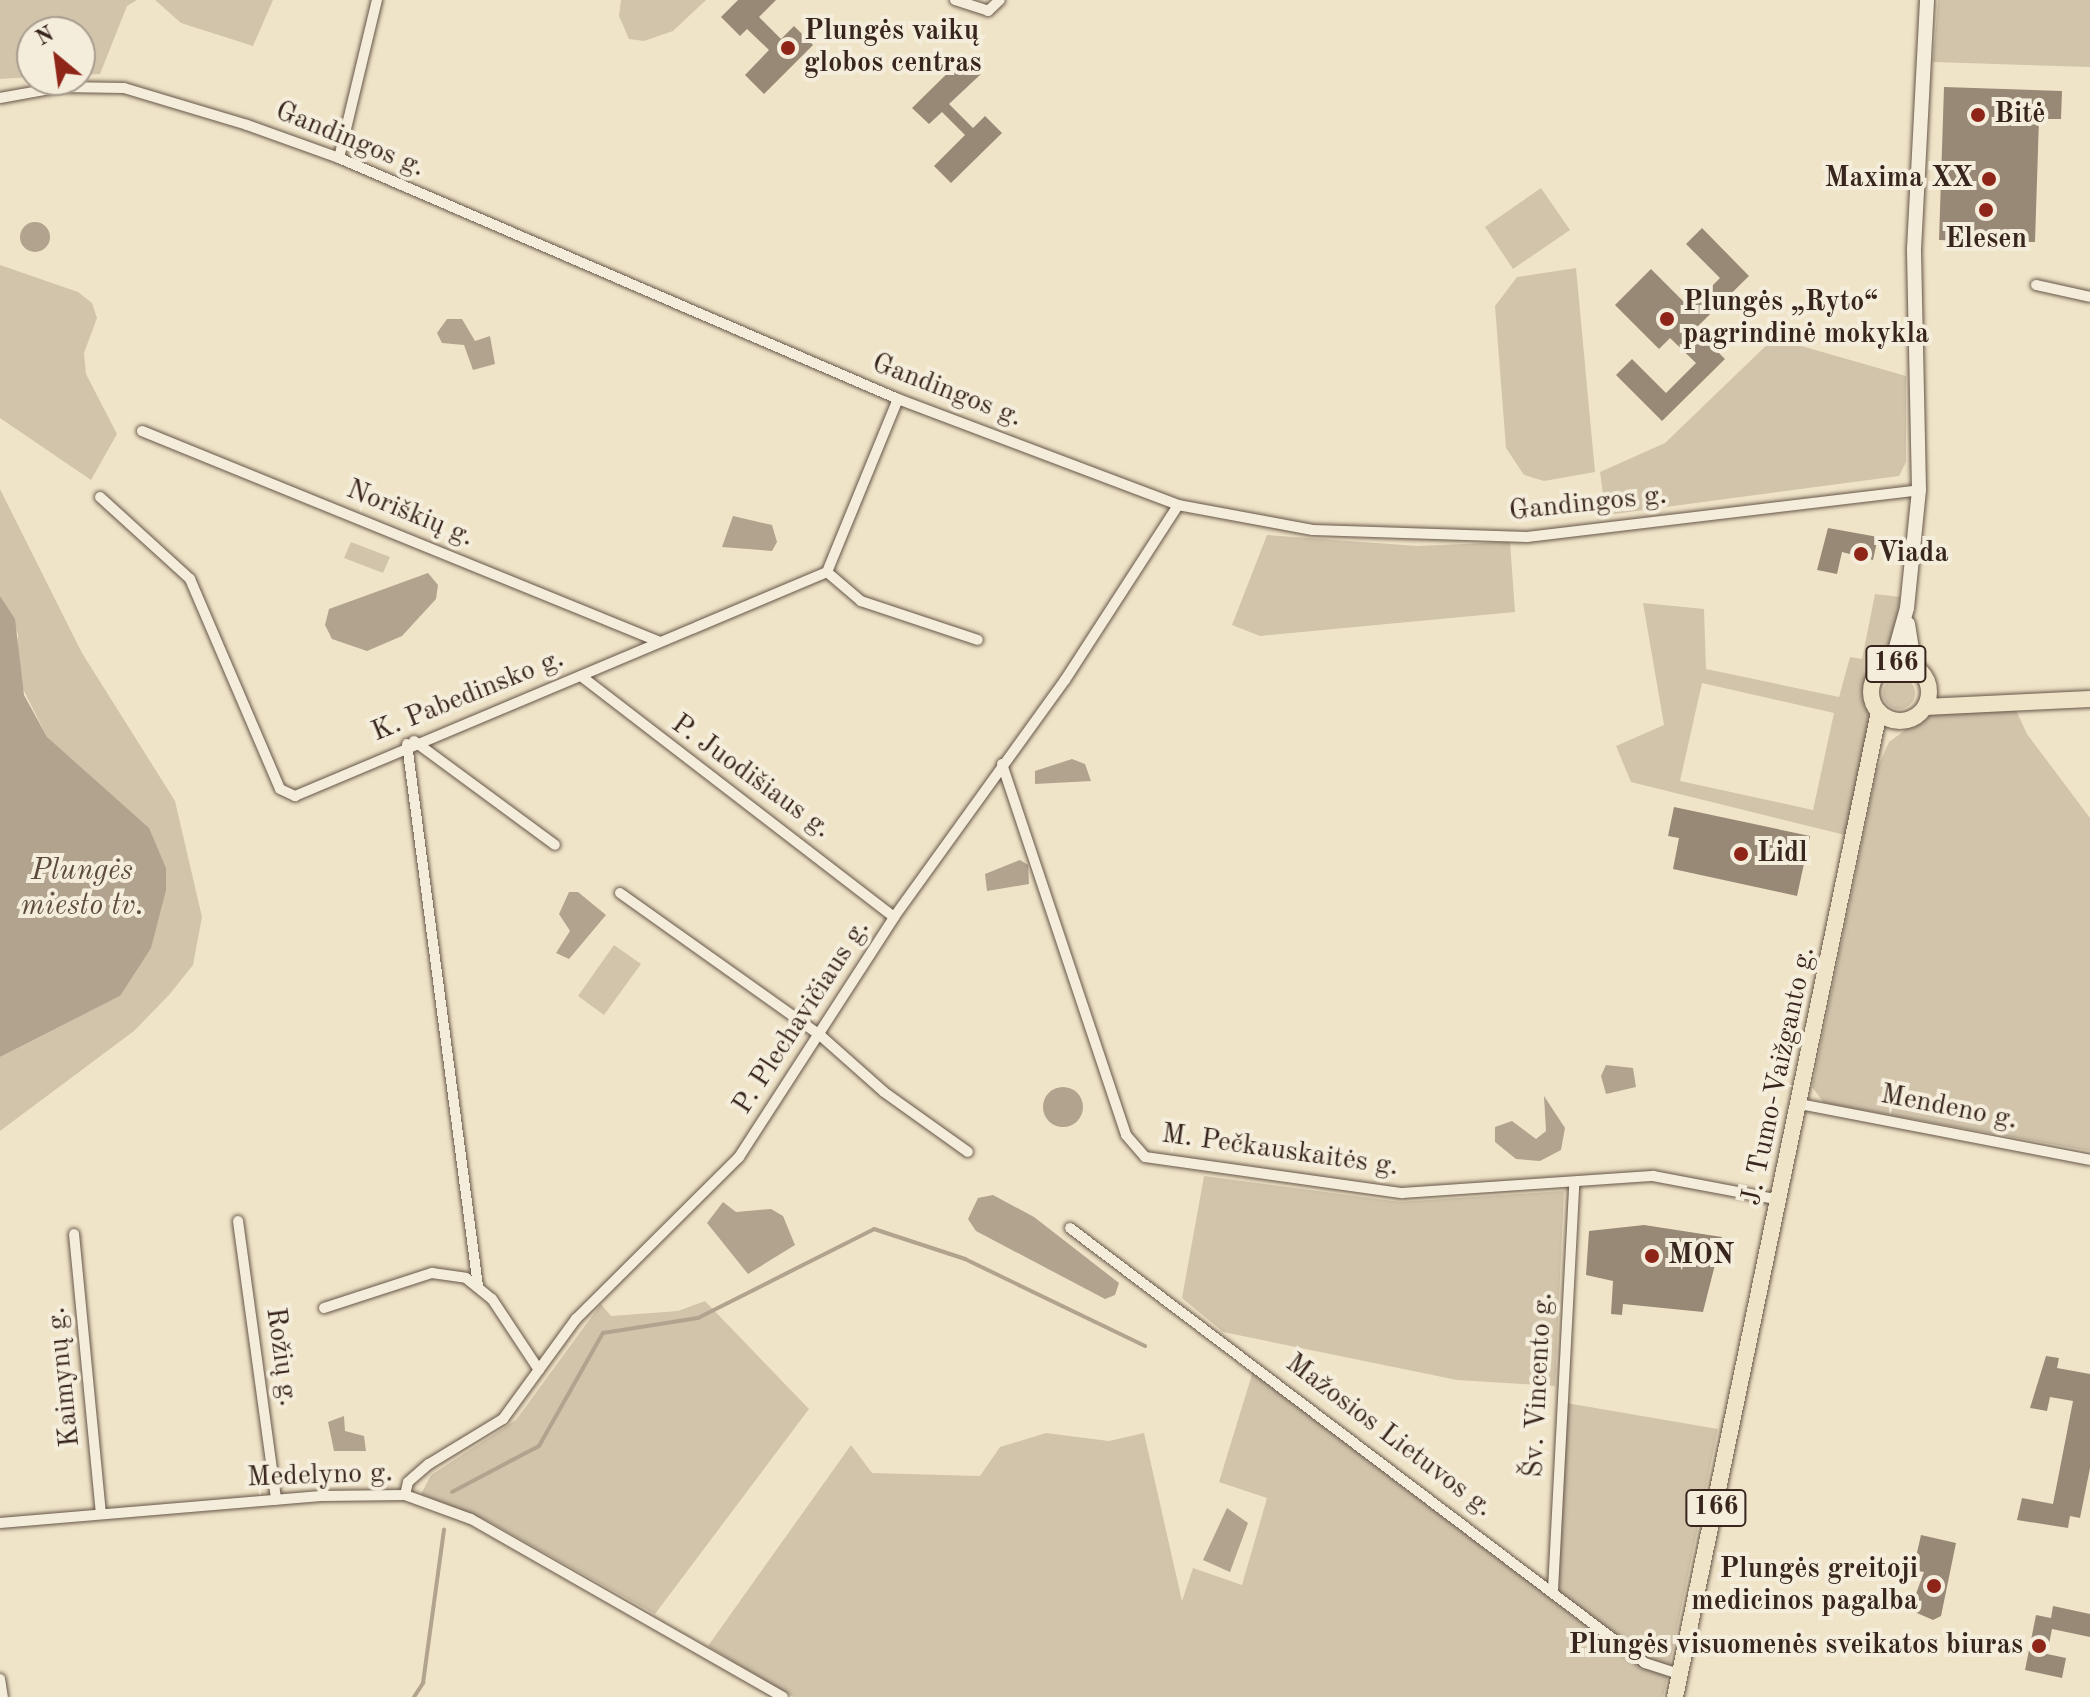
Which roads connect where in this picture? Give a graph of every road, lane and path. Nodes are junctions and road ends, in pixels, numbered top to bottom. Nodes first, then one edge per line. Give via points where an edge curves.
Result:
1 (377, 0) edge
2 (955, 0) edge
3 (1000, 0) edge
4 (1927, 0) edge
5 (0, 98) edge
6 (339, 158) junction
7 (2036, 285) dead end
8 (2090, 297) edge
9 (898, 399) junction
10 (142, 431) dead end
11 (1919, 490) junction
12 (100, 497) dead end
13 (1178, 505) junction
14 (827, 572) junction
15 (1907, 608) junction
16 (978, 640) dead end
17 (660, 642) junction
18 (1891, 665) junction
19 (1915, 668) junction
20 (581, 676) junction
21 (1929, 687) junction
22 (2090, 699) edge
23 (1975, 702) junction
24 (1925, 707) junction
25 (1879, 712) junction
26 (1899, 721) junction
27 (411, 743) junction
28 (1002, 764) junction
29 (1871, 770) junction
30 (555, 845) dead end
31 (620, 893) dead end
32 (894, 917) junction
33 (821, 1036) junction
34 (1800, 1104) junction
35 (968, 1152) dead end
36 (2090, 1160) edge
37 (1574, 1183) junction
38 (1780, 1200) junction
39 (238, 1221) dead end
40 (1070, 1228) dead end
41 (74, 1234) dead end
42 (478, 1286) junction
43 (324, 1308) dead end
44 (539, 1370) junction
45 (405, 1495) junction
46 (276, 1499) junction
47 (101, 1514) junction
48 (0, 1523) edge
49 (1553, 1590) junction
50 (1681, 1675) junction
51 (0, 1679) edge
52 (3, 1697) edge
53 (783, 1697) edge
54 (1675, 1697) edge

1 - 6 street
2 - 3 street via 988,11
4 - 11 main road via 1914,249
5 - 6 street, Gandingos g. via 62,87 124,88
6 - 9 street, Gandingos g.
7 - 8 street
9 - 13 street, Gandingos g.
9 - 14 street
10 - 17 street, Noriškių g.
11 - 13 street, Gandingos g. via 1527,537 1313,530
11 - 15 main road
12 - 27 street, K. Pabedinsko g. via 190,579 238,701 287,796
13 - 28 street, P. Plechavičiaus g. via 1065,680
14 - 16 street via 861,601
14 - 17 street, K. Pabedinsko g.
15 - 18 main road
15 - 19 main road
17 - 20 street, K. Pabedinsko g.
18 - 19 main road, 166
18 - 25 main road, 166 via 1872,687
19 - 21 main road, 166
20 - 27 street, K. Pabedinsko g.
20 - 32 street, P. Juodišiaus g.
21 - 23 main road, 166
21 - 24 main road, 166
22 - 23 main road, 166
23 - 24 main road, 166
24 - 26 main road, 166
25 - 26 main road, 166
25 - 29 main road, J. Tumo-Vaižganto g. / 166
26 - 29 main road, J. Tumo-Vaižganto g. / 166
27 - 30 street
27 - 42 street
28 - 32 street, P. Plechavičiaus g.
28 - 37 street, M. Pečkauskaitės g. via 1134,1150 1145,1157 1256,1177 1402,1193
29 - 34 main road, J. Tumo-Vaižganto g. / 166
31 - 33 street
32 - 33 street, P. Plechavičiaus g.
33 - 35 street via 884,1092
33 - 44 street, P. Plechavičiaus g. via 739,1157 576,1319
34 - 36 street, Mendeno g.
34 - 38 main road, J. Tumo-Vaižganto g. / 166
37 - 38 street, M. Pečkauskaitės g. via 1653,1176
37 - 49 street, Šv. Vincento g.
38 - 50 main road, J. Tumo-Vaižganto g. / 166
39 - 46 street, Rožių g.
40 - 49 street, Mažosios Lietuvos g.
41 - 47 street, Kaimynų g.
42 - 43 street via 432,1273
42 - 44 street
44 - 45 street, P. Plechavičiaus g. via 503,1419 429,1464 408,1482
45 - 46 street, Medelyno g.
45 - 53 street, Medelyno g. via 471,1519
46 - 47 street, Medelyno g.
47 - 48 street, Medelyno g.
49 - 50 street, Mažosios Lietuvos g. via 1645,1663
50 - 54 main road, 166
51 - 52 street

